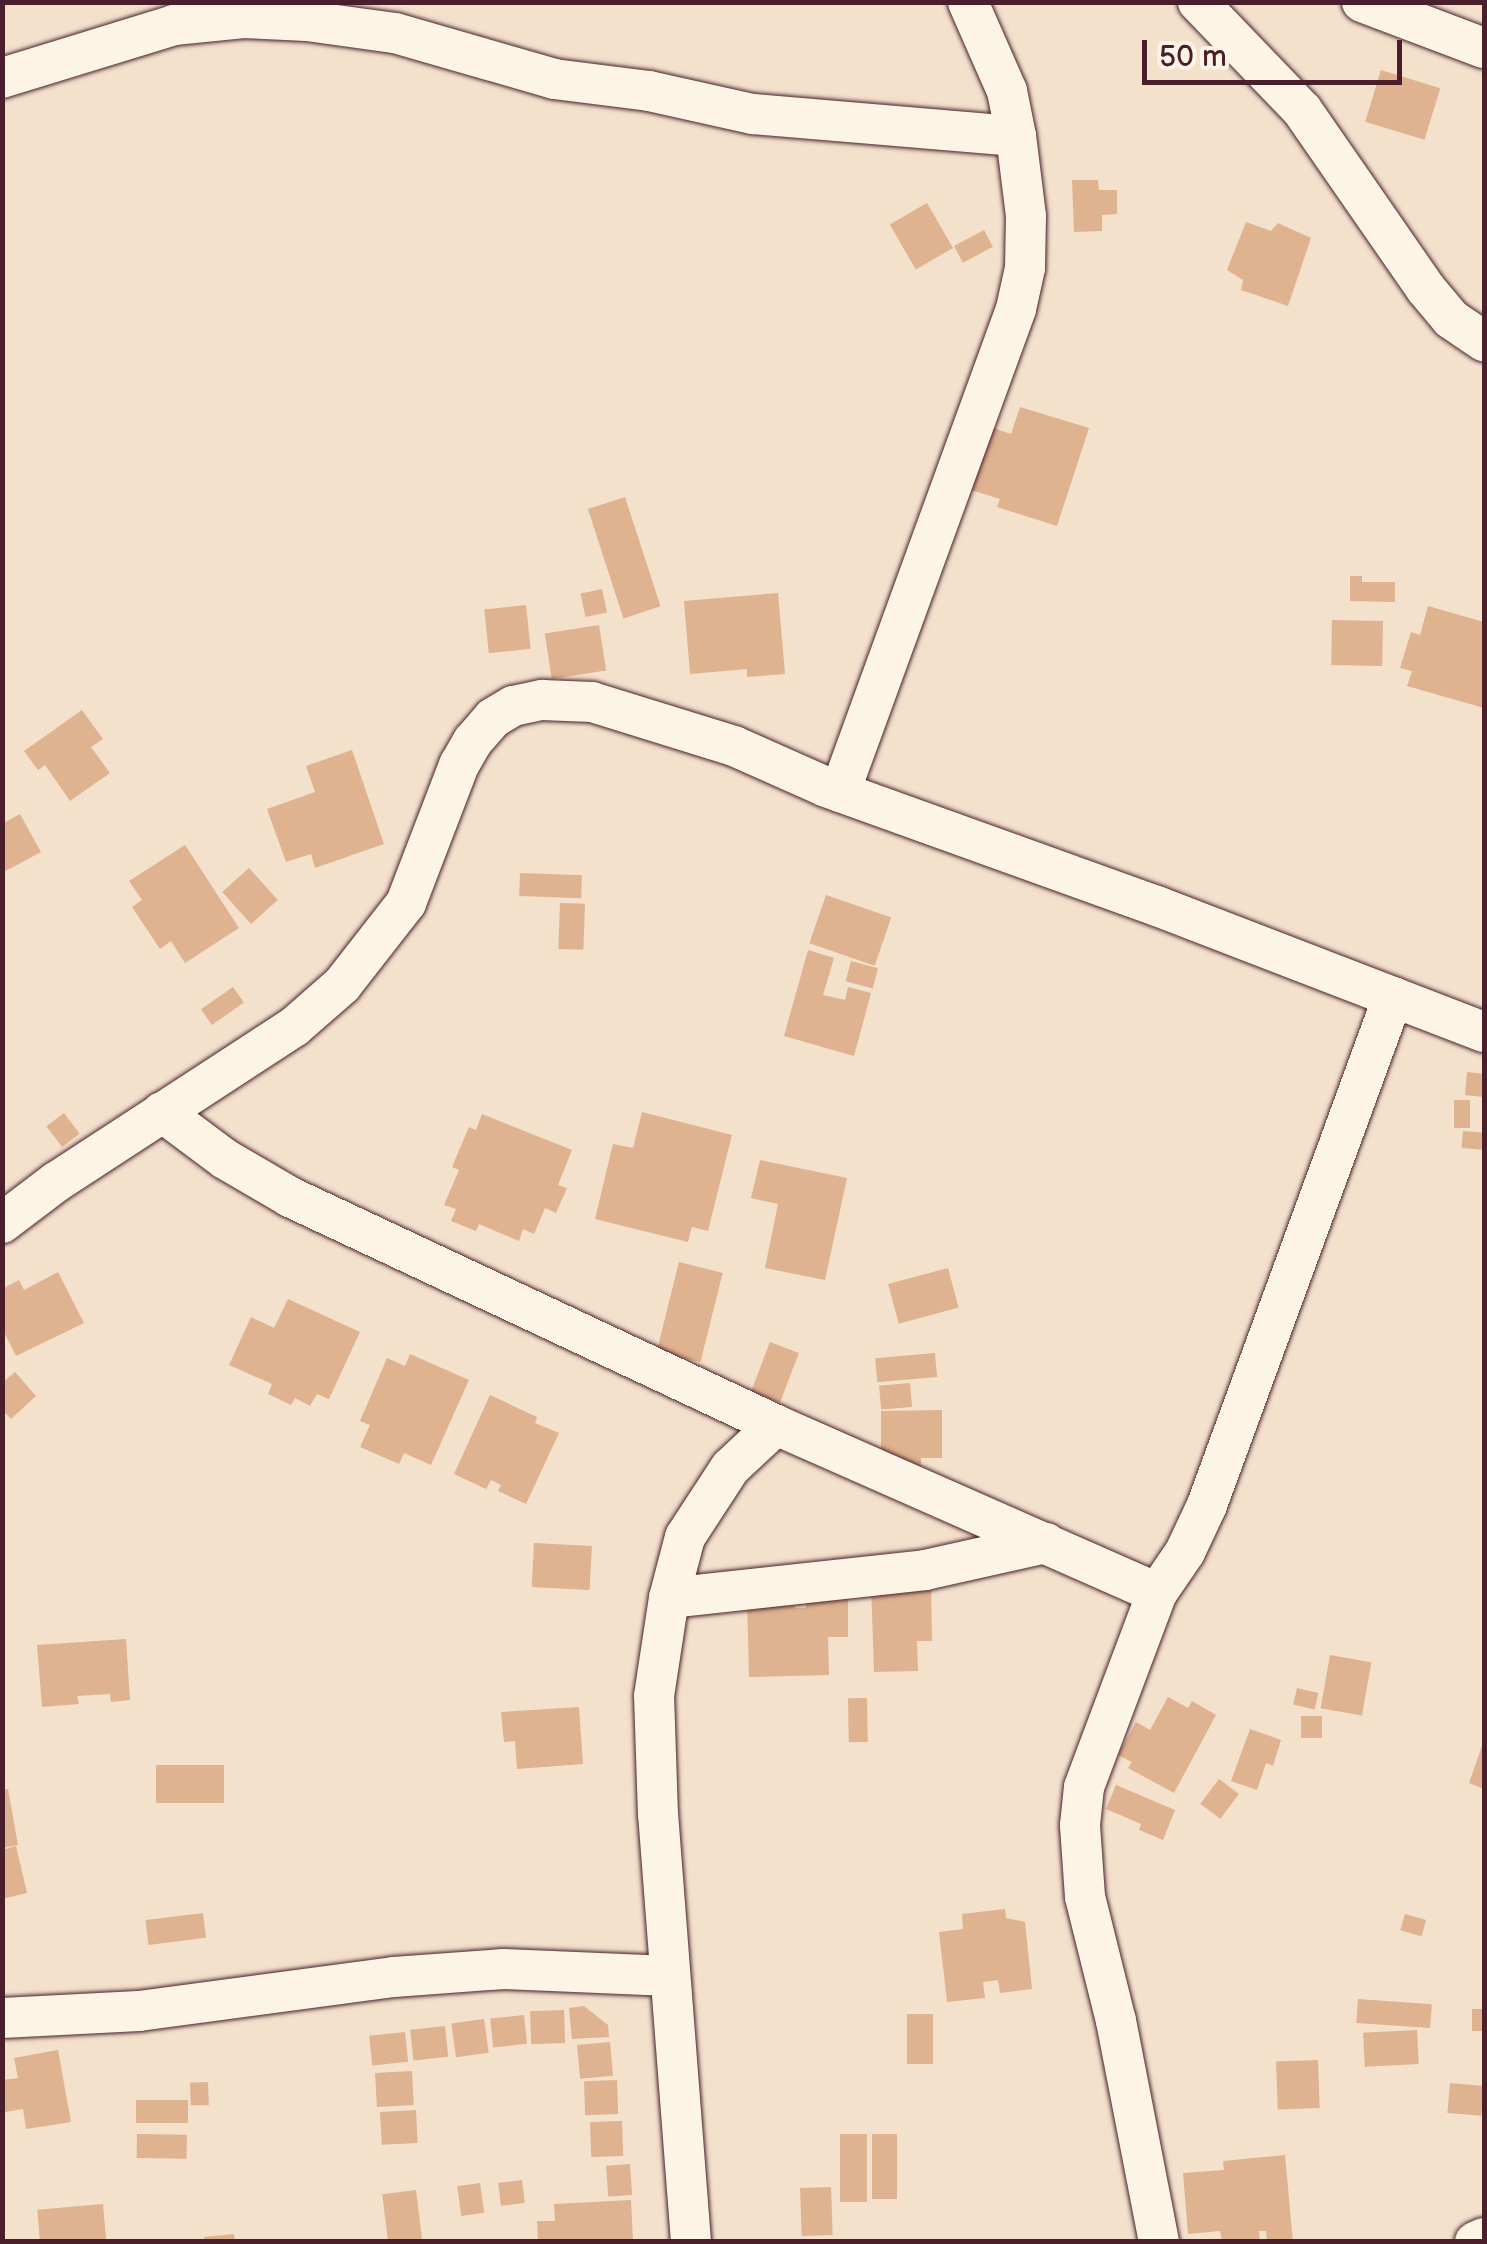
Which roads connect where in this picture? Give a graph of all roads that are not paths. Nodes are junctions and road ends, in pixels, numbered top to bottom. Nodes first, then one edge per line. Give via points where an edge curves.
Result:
1 (968, 2) edge
2 (1198, 2) edge
3 (1362, 2) edge
4 (389, 18) edge
5 (1484, 48) edge
6 (2, 78) edge
7 (1016, 136) junction
8 (1484, 341) edge
9 (840, 792) junction
10 (1393, 997) junction
11 (1484, 1032) edge
12 (162, 1112) junction
13 (2, 1222) edge
14 (776, 1426) junction
15 (1046, 1543) junction
16 (1157, 1594) junction
17 (668, 1598) junction
18 (670, 1976) junction
19 (2, 2018) edge
20 (1484, 2238) edge
21 (691, 2242) edge
22 (1159, 2242) edge
23 (1476, 2242) edge

1 - 7 street via 1007,90
2 - 8 street via 1302,110 1426,289
3 - 5 street
4 - 6 street via 174,25
4 - 7 street via 554,79 752,114
7 - 9 street via 1027,244 1016,309
9 - 10 street
9 - 12 street via 652,718 578,701 513,706 493,718 459,765 423,864 386,934 342,985 294,1028
10 - 11 street
10 - 16 street via 1207,1505
12 - 13 street
12 - 14 street via 290,1197
14 - 15 street
14 - 17 street via 730,1468 685,1538
15 - 16 street
15 - 17 street via 926,1570
16 - 22 street via 1084,1787 1080,1825 1085,1897
17 - 18 street via 654,1696
18 - 19 street via 504,1970 394,1977 139,2011
18 - 21 street
20 - 23 street

